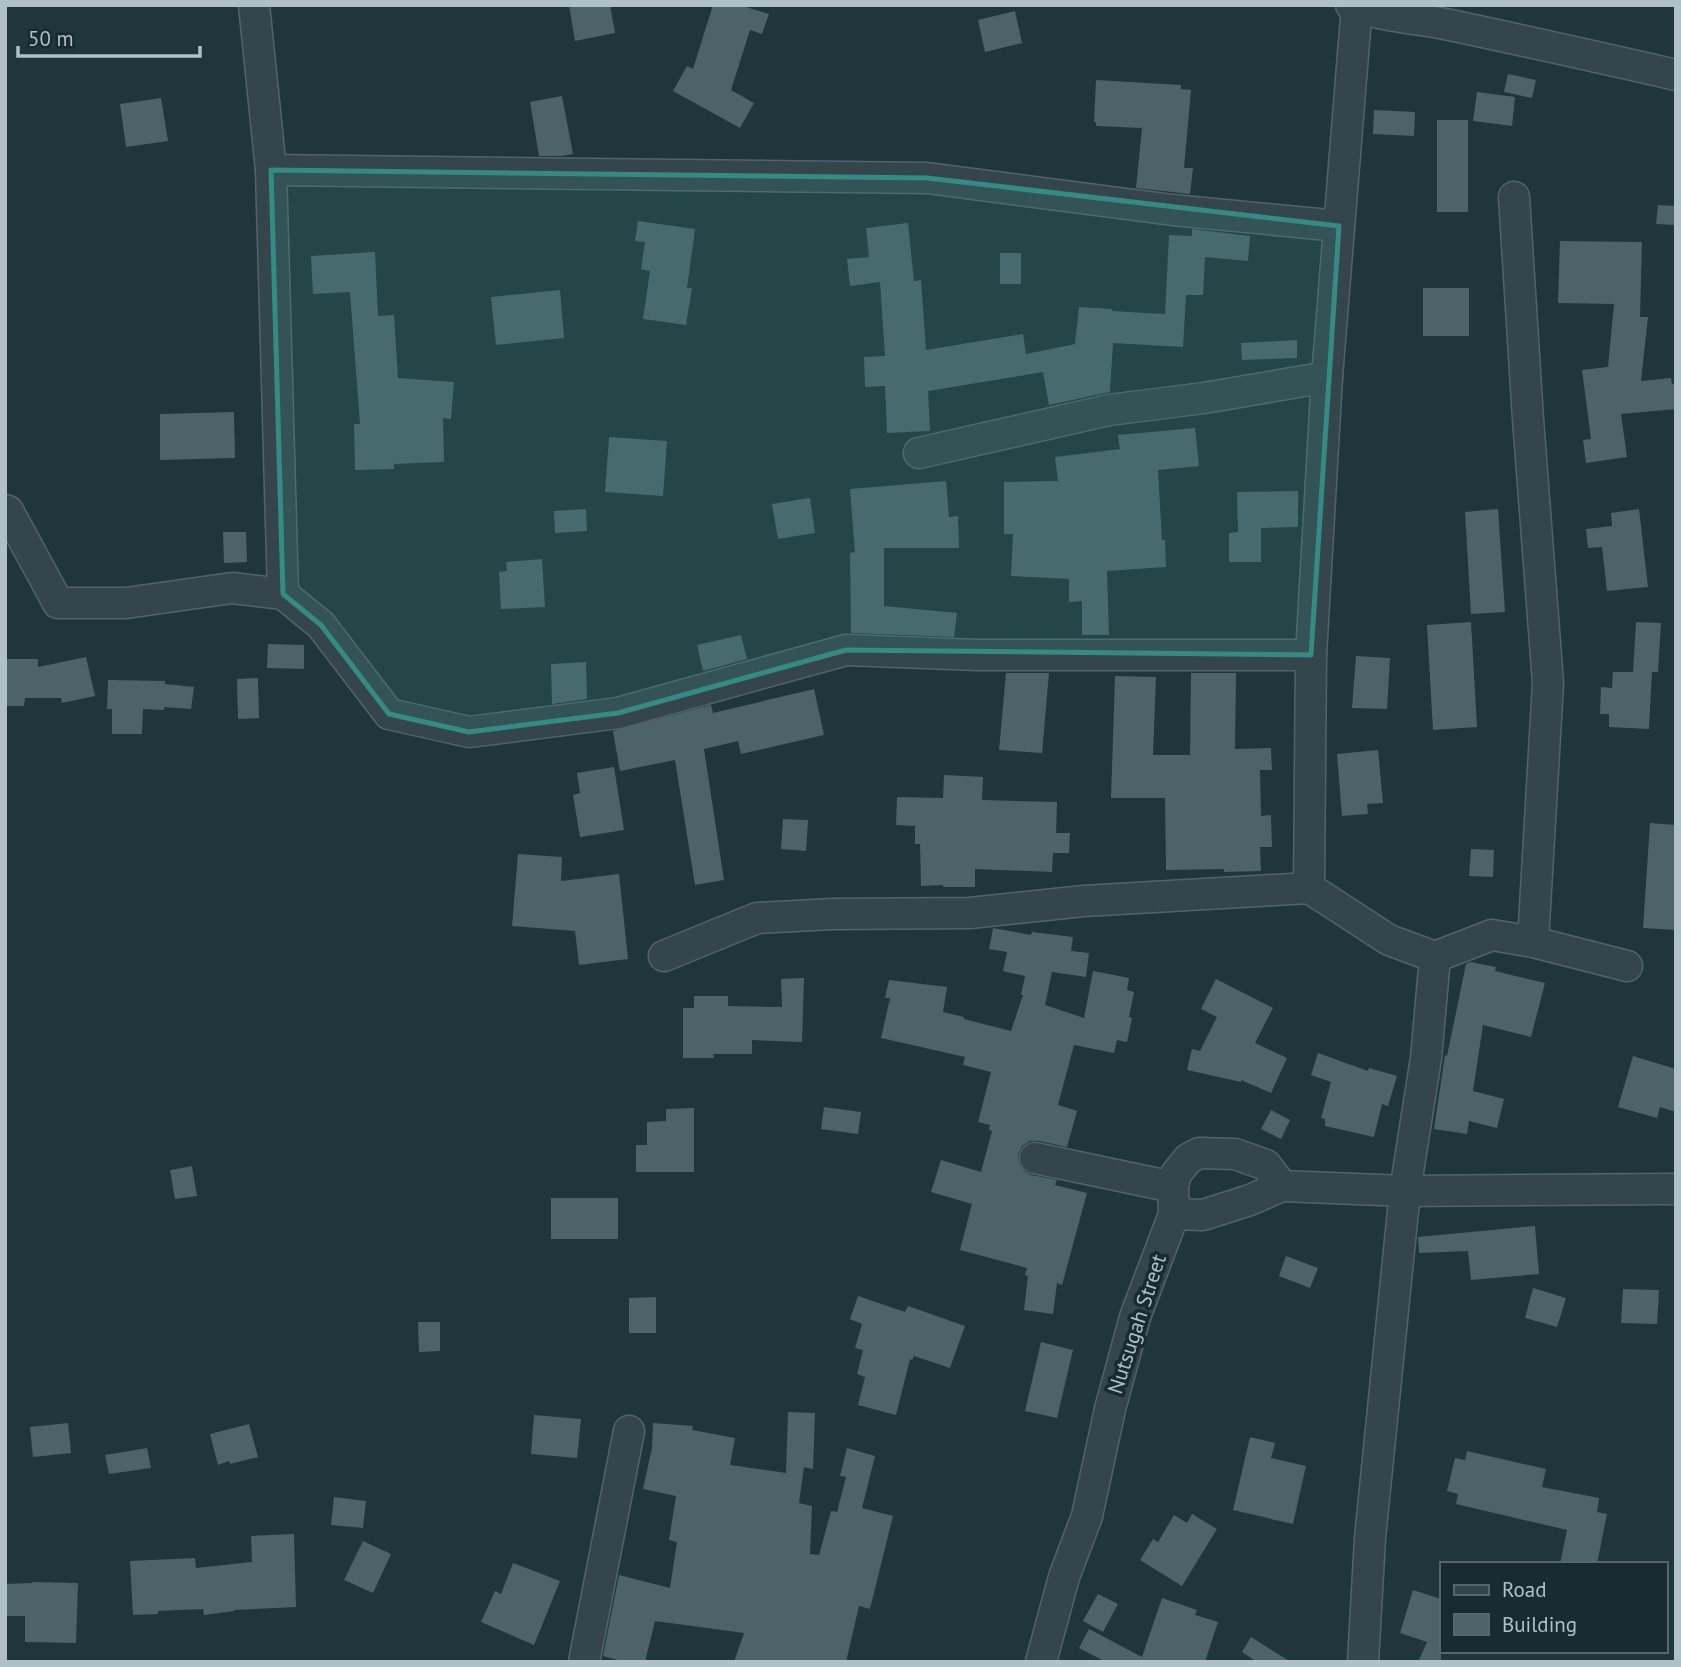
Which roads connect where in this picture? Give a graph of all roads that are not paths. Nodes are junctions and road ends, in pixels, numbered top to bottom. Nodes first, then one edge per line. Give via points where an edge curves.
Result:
1 (254, 5) edge
2 (1355, 6) edge
3 (1676, 75) edge
4 (271, 170) junction
5 (1514, 197) dead end
6 (1339, 226) junction
7 (1327, 377) junction
8 (919, 453) dead end
9 (5, 510) edge
10 (284, 594) junction
11 (1311, 655) junction
12 (1309, 888) junction
13 (1532, 942) junction
14 (664, 956) dead end
15 (1435, 957) junction
16 (1627, 967) dead end
17 (1035, 1158) dead end
18 (1282, 1186) junction
19 (1676, 1189) edge
20 (1405, 1191) junction
21 (1174, 1200) junction
22 (629, 1431) dead end
23 (584, 1662) edge
24 (1041, 1662) edge
25 (1363, 1662) edge

1 - 4 street
2 - 3 street
2 - 6 street
4 - 6 street via 927,178
4 - 10 street
5 - 13 street via 1548,684
6 - 7 street
7 - 8 street via 1109,410
7 - 11 street
9 - 10 street via 58,603 126,603 232,588
10 - 11 street via 321,625 389,714 469,732 618,713 846,650 978,655
11 - 12 street
12 - 14 street via 1084,901 970,913 757,918
12 - 15 street via 1389,940
13 - 15 street via 1492,935
13 - 16 street
15 - 20 street via 1426,1058
17 - 21 street
18 - 20 street
18 - 21 street via 1203,1215
18 - 21 street, Nutsugah Street via 1266,1165 1235,1154 1199,1153 1176,1174
19 - 20 street
20 - 25 street via 1370,1538
21 - 24 street, Nutsugah Street via 1135,1317 1087,1516 1064,1577
22 - 23 street

